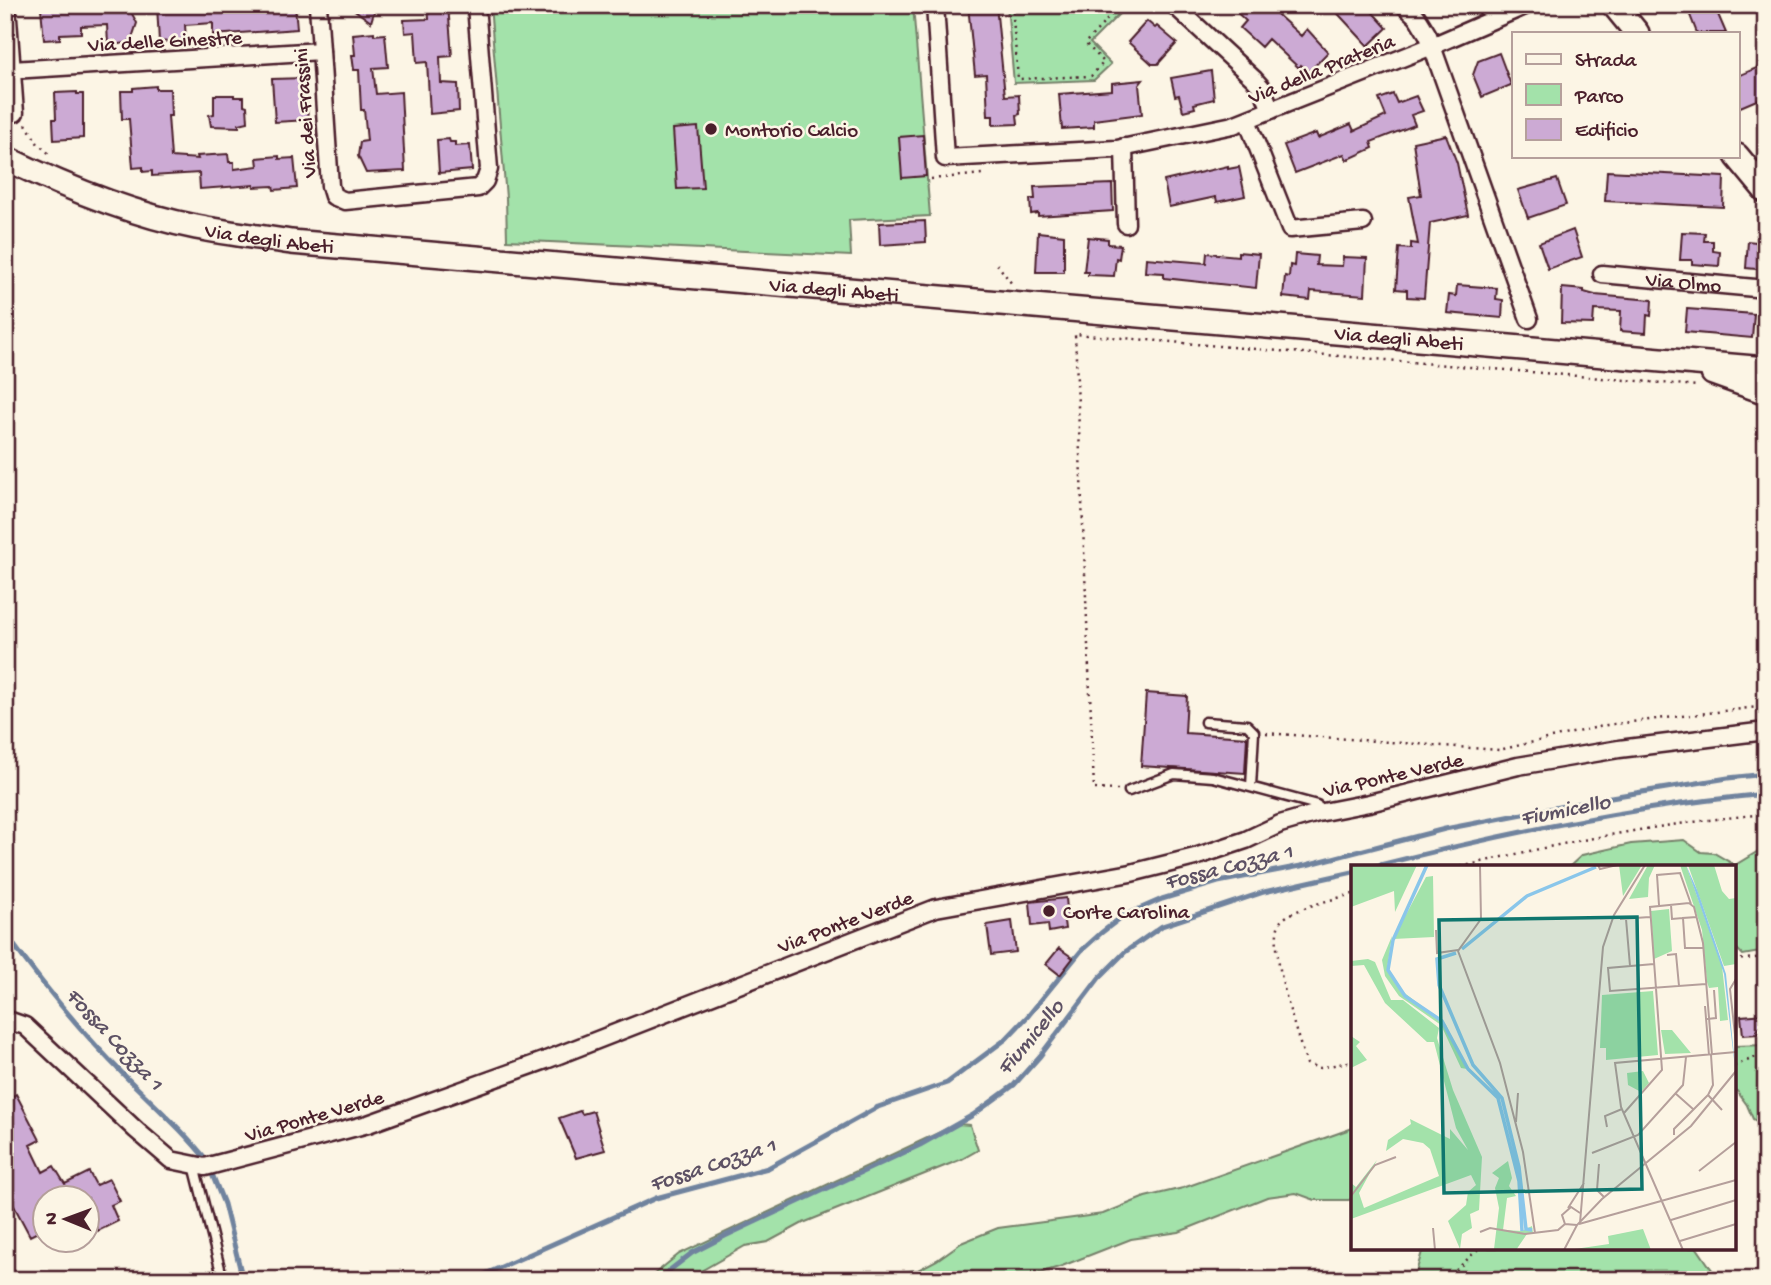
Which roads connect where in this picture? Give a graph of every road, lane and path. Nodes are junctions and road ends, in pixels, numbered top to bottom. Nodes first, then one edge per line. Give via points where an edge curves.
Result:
1 (7, 5) edge
2 (318, 5) edge
3 (476, 5) edge
4 (935, 5) edge
5 (1012, 5) edge
6 (1121, 5) edge
7 (1174, 5) edge
8 (1404, 5) edge
9 (1527, 5) edge
10 (1614, 5) edge
11 (1636, 32) edge
12 (1432, 46) junction
13 (321, 51) junction
14 (12, 70) junction
15 (1272, 110) junction
16 (16, 113) joint
17 (1247, 120) junction
18 (1124, 147) junction
19 (5, 158) edge
20 (1739, 158) edge
21 (984, 174) dead end
22 (931, 179) dead end
23 (63, 185) junction
24 (1766, 191) edge
25 (1363, 222) dead end
26 (1126, 224) dead end
27 (1602, 274) dead end
28 (1766, 289) edge
29 (1529, 319) dead end
30 (1677, 363) junction
31 (1766, 369) edge
32 (1698, 386) dead end
33 (1766, 392) edge
34 (1766, 706) edge
35 (1205, 722) dead end
36 (1766, 731) edge
37 (1254, 732) junction
38 (1251, 787) junction
39 (1129, 791) joint
40 (1318, 813) junction
41 (1766, 814) edge
42 (1470, 865) edge
43 (1351, 895) edge
44 (1766, 957) edge
45 (1736, 960) edge
46 (5, 1019) edge
47 (1766, 1053) edge
48 (1351, 1061) edge
49 (1736, 1065) edge
50 (194, 1165) junction
51 (1477, 1250) edge
52 (223, 1280) edge
53 (1446, 1280) edge

1 - 14 street
2 - 13 street, Via dei Frassini
3 - 13 street, Via dei Frassini via 489,169 478,188 345,201 333,197
4 - 18 street, Via della Prateria via 945,158
5 - 6 path via 1018,79 1091,76 1104,62 1086,43
7 - 15 street via 1254,79
8 - 12 street via 1417,17
9 - 12 street, Via della Prateria
10 - 11 street
12 - 15 street, Via della Prateria
12 - 29 street
13 - 14 street, Via delle Ginestre
14 - 16 street
15 - 17 street, Via della Prateria
16 - 23 path via 53,158
17 - 18 street, Via della Prateria
17 - 25 street, Via della Prateria via 1290,229
18 - 26 street
19 - 23 street, Via degli Abeti
20 - 24 street
21 - 22 path
23 - 30 street, Via degli Abeti via 194,227 291,242
27 - 28 street, Via Olmo
30 - 31 street, Via degli Abeti
30 - 33 street, Via degli Abeti
32 - 39 path via 1074,334 1094,789
34 - 37 path via 1606,725 1499,750
35 - 37 lane via 1247,724
36 - 40 street, Via Ponte Verde via 1517,766
37 - 38 lane
38 - 39 lane via 1213,777 1174,774
38 - 40 lane via 1317,806
40 - 50 street, Via Ponte Verde via 1195,857 1131,873 936,908 368,1124 205,1167
41 - 42 path via 1603,835
43 - 48 path via 1294,913 1281,922 1275,937 1307,1063 1320,1068
44 - 45 path
46 - 50 street, Via Ponte Verde via 25,1026 171,1160
47 - 49 path
50 - 52 lane
51 - 53 path

